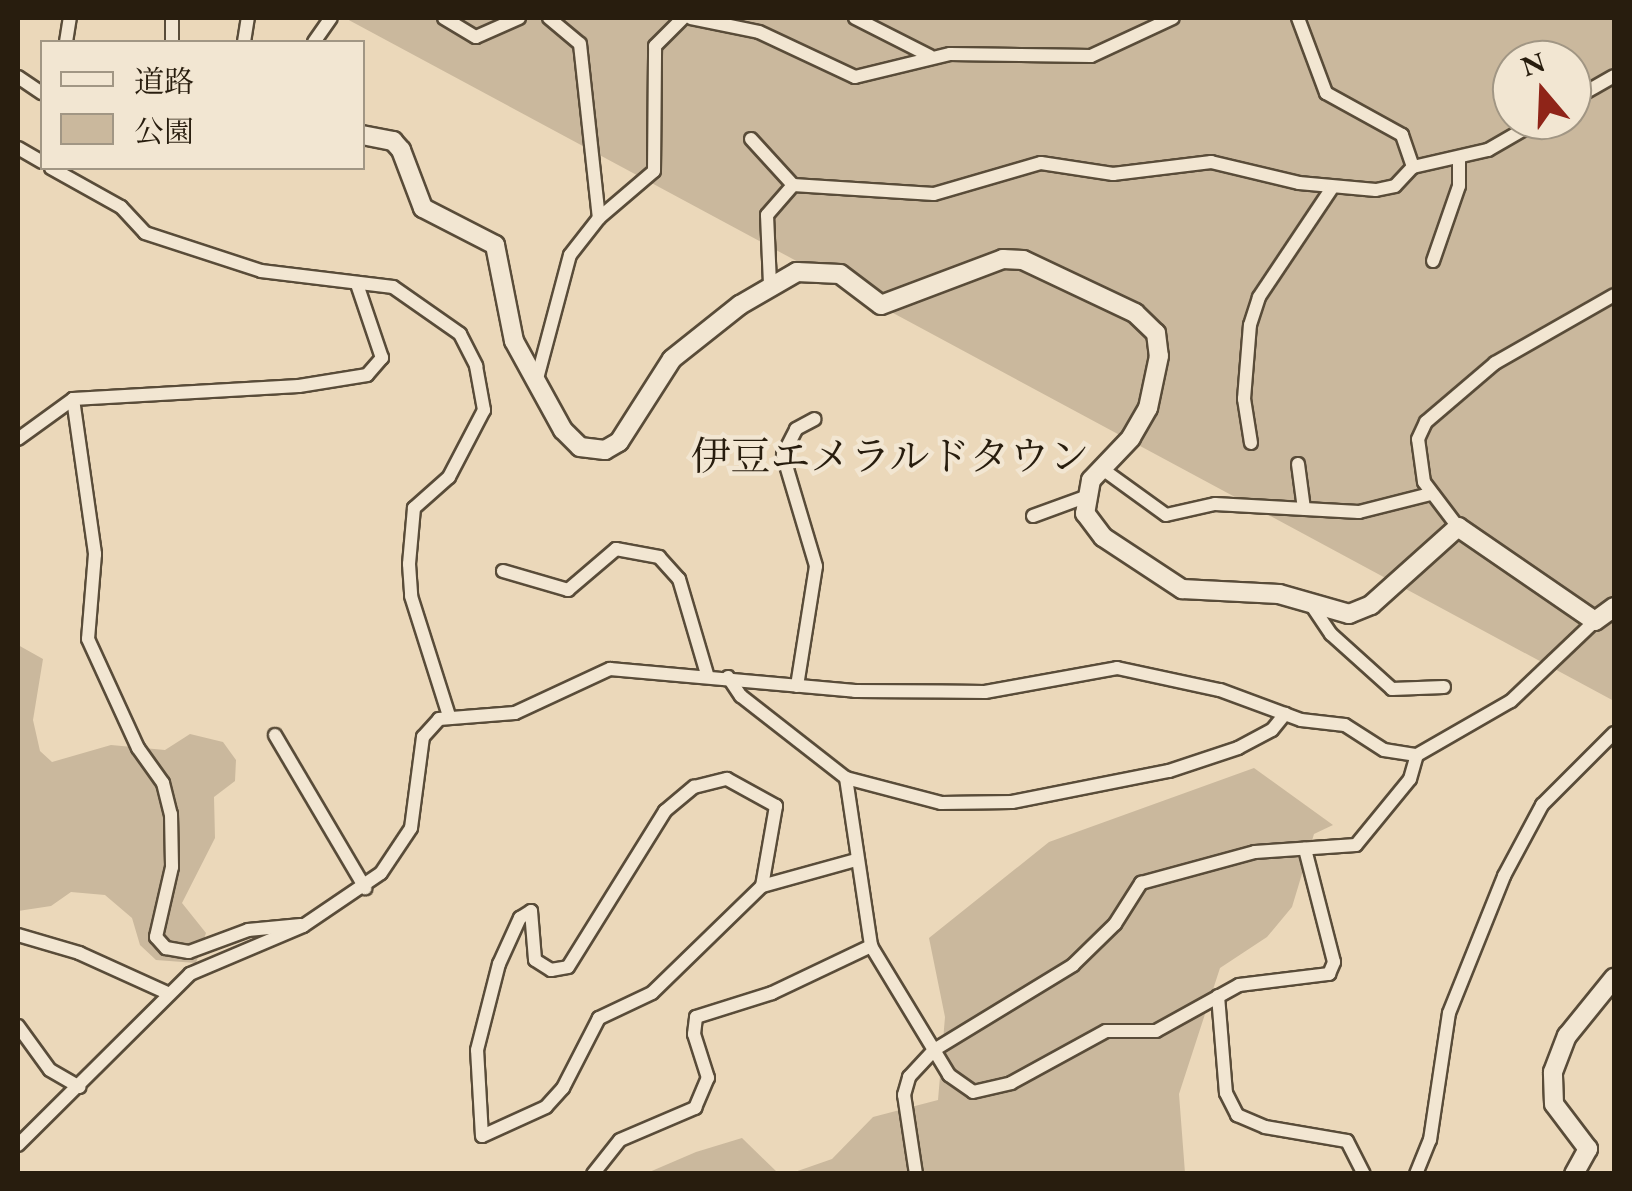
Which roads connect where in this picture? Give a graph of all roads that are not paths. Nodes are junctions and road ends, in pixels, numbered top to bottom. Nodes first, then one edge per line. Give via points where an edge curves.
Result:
1 (331, 18) edge
2 (517, 18) edge
3 (550, 18) edge
4 (687, 18) edge
5 (855, 18) edge
6 (1173, 18) edge
7 (1298, 18) edge
8 (446, 19) edge
9 (315, 40) edge
10 (930, 56) junction
11 (18, 76) edge
12 (1614, 76) edge
13 (1592, 89) edge
14 (40, 92) edge
15 (365, 136) edge
16 (750, 139) dead end
17 (1497, 140) edge
18 (18, 148) edge
19 (1459, 158) junction
20 (40, 161) edge
21 (1412, 168) junction
22 (55, 170) edge
23 (793, 184) junction
24 (1332, 188) junction
25 (599, 218) junction
26 (1433, 260) dead end
27 (357, 284) junction
28 (770, 284) junction
29 (1614, 294) edge
30 (538, 375) junction
31 (73, 399) junction
32 (815, 419) dead end
33 (18, 438) edge
34 (1251, 443) dead end
35 (1298, 464) dead end
36 (1101, 468) junction
37 (1430, 494) junction
38 (1086, 497) junction
39 (1304, 509) junction
40 (1033, 516) dead end
41 (1458, 526) junction
42 (503, 572) dead end
43 (1312, 606) junction
44 (1614, 607) edge
45 (1595, 621) junction
46 (707, 674) junction
47 (728, 676) junction
48 (798, 686) junction
49 (1444, 687) dead end
50 (1285, 714) junction
51 (450, 716) junction
52 (1614, 732) edge
53 (275, 735) dead end
54 (1417, 755) junction
55 (846, 778) junction
56 (1304, 849) junction
57 (856, 860) junction
58 (762, 886) junction
59 (365, 888) junction
60 (303, 926) junction
61 (18, 935) edge
62 (871, 946) junction
63 (1614, 978) edge
64 (168, 994) junction
65 (1218, 996) junction
66 (18, 1026) edge
67 (934, 1050) junction
68 (80, 1087) junction
69 (18, 1145) edge
70 (593, 1174) edge
71 (916, 1174) edge
72 (1364, 1174) edge
73 (1416, 1174) edge
74 (1574, 1174) edge

1 - 9 street
2 - 8 street via 476,37
3 - 25 street via 576,37 583,54
4 - 10 street via 758,32 855,77
4 - 25 street via 662,32 655,46 654,171
5 - 10 street
6 - 10 street via 1090,56
7 - 21 street via 1326,93 1402,136
11 - 14 street
12 - 13 street
15 - 30 street via 393,141 401,150 423,208 495,246 508,326
16 - 23 street
17 - 19 street
18 - 20 street
19 - 21 street
19 - 26 street via 1459,186
21 - 24 street via 1387,189
22 - 27 street via 122,207 145,233 262,271 320,273
23 - 24 street via 940,194 1041,164 1114,174 1211,162
23 - 28 street via 768,215
24 - 34 street via 1260,297 1250,325 1244,399
25 - 30 street via 570,255
27 - 31 street via 382,358 367,374 300,386
27 - 51 street via 393,287 449,324 469,348 484,398 481,419 452,472 419,502 412,520 411,596
28 - 30 street via 672,359 628,434 605,450 571,441
28 - 36 street via 827,269 880,306 1014,259 1135,312 1159,345 1154,388 1131,438
29 - 37 street via 1495,363 1426,422 1417,458
31 - 33 street
31 - 60 street via 94,554 88,639 138,748 163,783 170,814 172,867 156,937 166,948 190,952 248,930
32 - 48 street via 796,429 783,455 816,566
35 - 39 street
36 - 38 street
36 - 39 street via 1166,515 1215,504
37 - 39 street via 1359,512
37 - 41 street
38 - 40 street
38 - 43 street via 1094,530 1182,589 1279,594
41 - 43 street via 1359,611
41 - 45 street
42 - 46 street via 568,590 616,549 659,556 679,579
43 - 49 street via 1331,634 1392,689
44 - 45 street
45 - 54 street via 1511,701
46 - 47 street
46 - 51 street via 610,669 515,712
47 - 48 street
47 - 55 street via 741,696
48 - 50 street via 1003,692 1117,668 1220,690
50 - 54 street via 1345,725 1384,750
50 - 55 street via 1263,736 1204,760 1012,802 941,803
51 - 59 street via 422,738 410,828
52 - 73 street via 1542,805 1504,876 1449,1013 1430,1140
53 - 59 street
54 - 56 street via 1410,778 1361,842 1338,850
55 - 57 street
56 - 65 street via 1332,970 1314,980 1239,985
56 - 67 street via 1215,860 1141,883 1115,924 1073,965
57 - 58 street
57 - 62 street
58 - 58 street via 776,806 755,789 718,779 694,787 666,811 568,967 551,970 536,960 531,912 524,913 499,964 477,1050 482,1136 546,1107 599,1018 652,993
59 - 60 street
60 - 64 street via 190,974
61 - 64 street via 79,953
62 - 67 street
62 - 70 street via 772,994 696,1017 694,1034 708,1078 695,1108 620,1140
63 - 74 street via 1567,1036 1553,1072 1554,1104 1588,1150
64 - 68 street
65 - 67 street via 1156,1031 1106,1031 984,1092 961,1088
65 - 72 street via 1226,1093 1238,1115 1265,1127 1347,1142
66 - 68 street via 50,1070
67 - 71 street via 908,1077 904,1096
68 - 69 street

